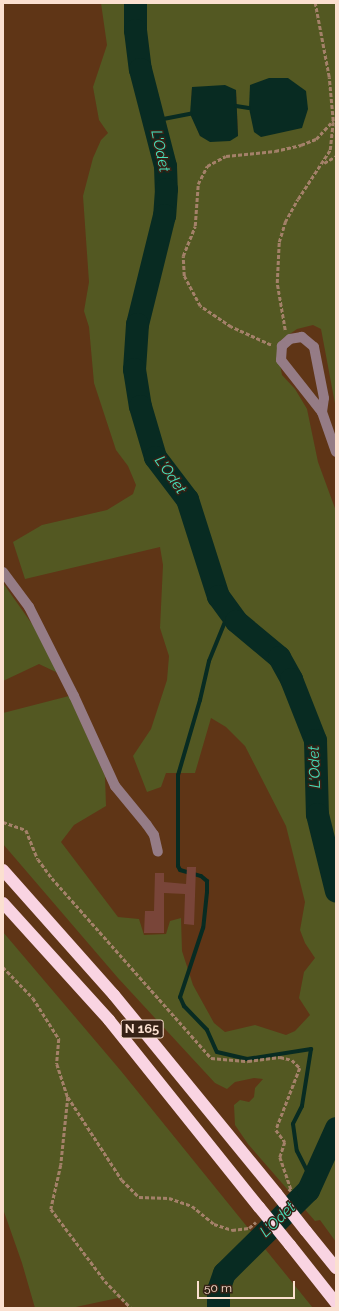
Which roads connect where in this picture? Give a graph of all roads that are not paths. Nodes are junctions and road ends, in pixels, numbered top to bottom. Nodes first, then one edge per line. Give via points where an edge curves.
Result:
1 (322, 412) junction
2 (336, 452) edge
3 (3, 572) edge
4 (158, 852) dead end
5 (3, 870) edge
6 (3, 903) edge
7 (336, 1268) edge
8 (336, 1303) edge

1 - 1 street via 324,398 314,347 302,337 288,340 281,349 281,360
1 - 2 street
3 - 4 street via 29,607 74,696 115,786 150,830
5 - 7 highway, N 165, bridge via 114,995
6 - 8 highway, N 165, bridge via 108,1020

